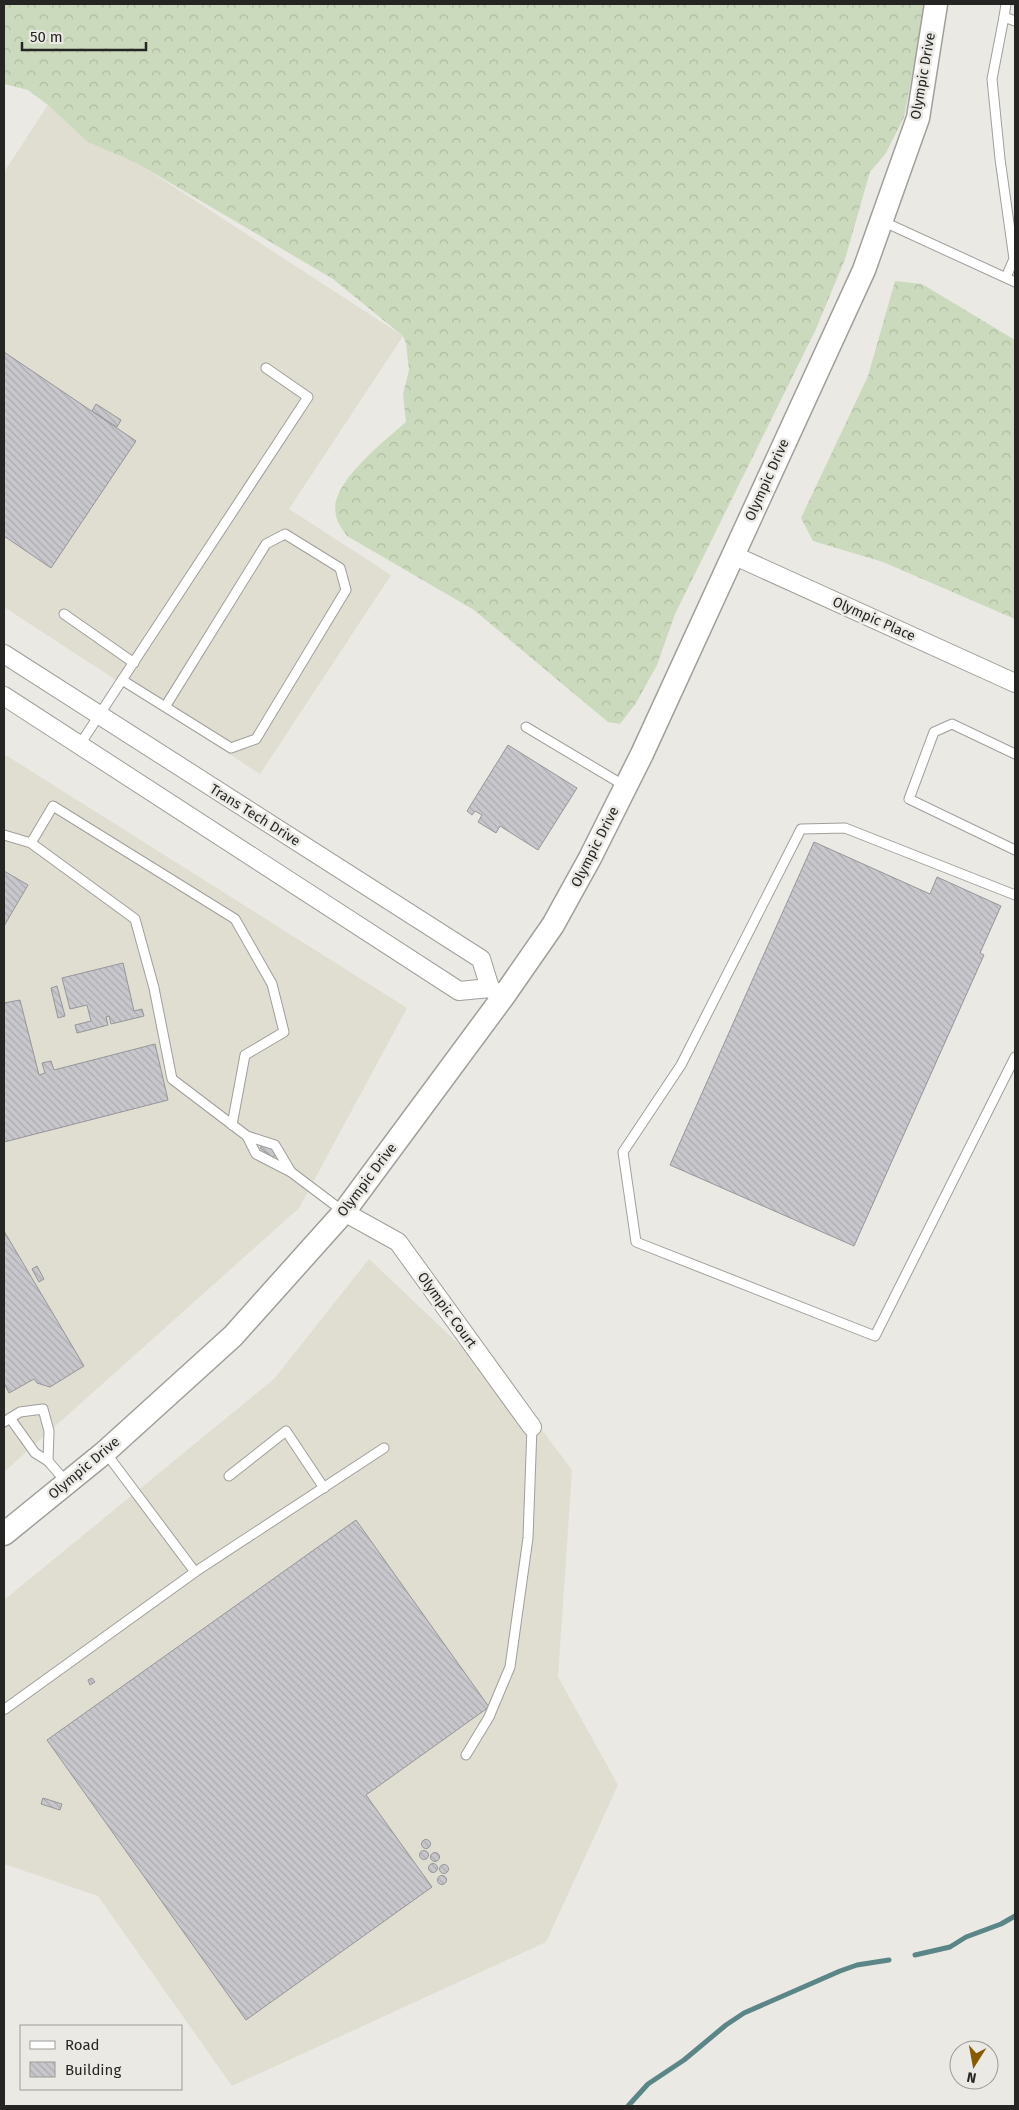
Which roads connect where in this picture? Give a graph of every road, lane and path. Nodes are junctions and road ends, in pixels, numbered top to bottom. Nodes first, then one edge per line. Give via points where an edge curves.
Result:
1 (936, 4) edge
2 (1006, 4) edge
3 (1004, 17) junction
4 (1015, 21) edge
5 (882, 220) junction
6 (1006, 278) junction
7 (1015, 282) edge
8 (266, 368) dead end
9 (733, 555) junction
10 (64, 614) dead end
11 (4, 654) edge
12 (134, 662) junction
13 (122, 680) junction
14 (1015, 683) edge
15 (4, 696) edge
16 (165, 707) junction
17 (99, 716) junction
18 (526, 727) dead end
19 (79, 746) junction
20 (1015, 754) edge
21 (625, 786) junction
22 (4, 835) edge
23 (31, 843) junction
24 (1015, 850) edge
25 (1015, 895) edge
26 (496, 993) junction
27 (1015, 1057) edge
28 (232, 1125) junction
29 (247, 1136) junction
30 (291, 1172) junction
31 (344, 1212) junction
32 (7, 1420) edge
33 (532, 1427) joint
34 (384, 1448) dead end
35 (105, 1452) junction
36 (48, 1460) junction
37 (229, 1476) dead end
38 (67, 1483) junction
39 (324, 1488) junction
40 (4, 1534) edge
41 (195, 1572) junction
42 (4, 1708) edge
43 (466, 1755) dead end

1 - 5 street, Olympic Drive via 918,118
2 - 3 lane
3 - 4 lane
3 - 6 lane via 992,79 1014,259
5 - 6 lane
5 - 9 street, Olympic Drive via 864,270
6 - 7 lane
8 - 12 lane via 308,397
9 - 14 street, Olympic Place
9 - 21 street, Olympic Drive
10 - 12 lane
11 - 17 street, Trans Tech Drive
12 - 13 lane
13 - 16 lane
13 - 17 lane
15 - 19 street
16 - 16 lane via 231,748 256,738 346,590 340,568 285,534 266,544
17 - 19 lane
17 - 26 street, Trans Tech Drive via 481,959
18 - 21 lane
19 - 26 street via 459,991
20 - 24 lane via 952,724 934,732 909,799
21 - 26 street, Olympic Drive via 553,925
22 - 23 lane
23 - 28 lane via 135,919 154,988 172,1079
23 - 28 lane via 54,806 236,919 272,984 284,1032 245,1055
25 - 27 lane via 845,828 801,829 681,1065 623,1152 636,1242 875,1336
26 - 31 street, Olympic Drive
28 - 29 lane
29 - 30 lane via 256,1154
29 - 30 lane via 274,1145
30 - 31 lane
31 - 33 street, Olympic Court via 398,1242
31 - 35 street, Olympic Drive via 233,1336
32 - 36 lane via 35,1453
32 - 36 lane via 20,1412 43,1409 49,1431
33 - 43 lane via 528,1538 510,1667 489,1717
34 - 39 lane
35 - 38 street, Olympic Drive
35 - 41 lane
36 - 38 lane
37 - 39 lane via 286,1431
38 - 40 street, Olympic Drive
39 - 41 lane
41 - 42 lane

